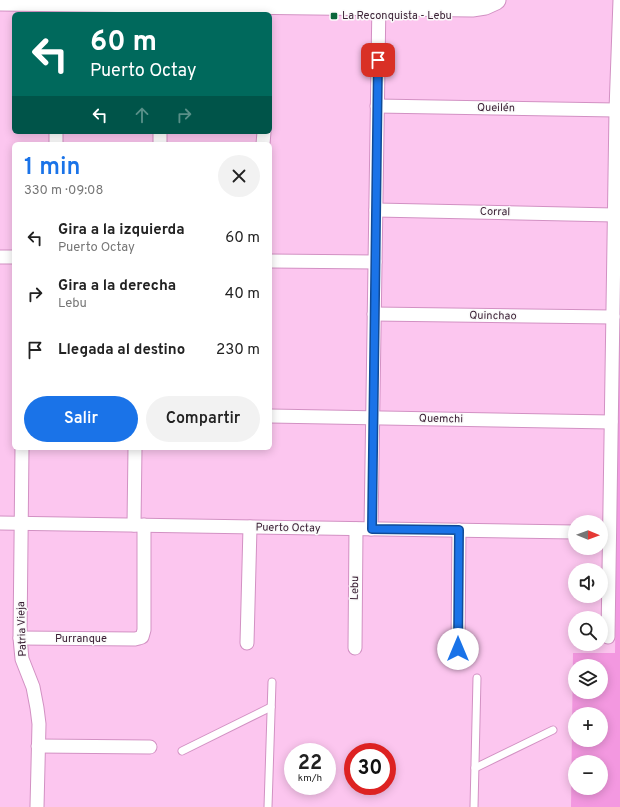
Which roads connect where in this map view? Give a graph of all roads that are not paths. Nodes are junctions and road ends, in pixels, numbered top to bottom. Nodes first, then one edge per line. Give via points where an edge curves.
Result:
1 (496, 0) edge
2 (620, 0) edge
3 (0, 1) edge
4 (189, 1) edge
5 (379, 3) edge
6 (58, 8) edge
7 (162, 8) edge
8 (265, 9) edge
9 (377, 106) junction
10 (616, 110) junction
11 (376, 210) junction
12 (614, 214) junction
13 (0, 257) edge
14 (12, 257) edge
15 (272, 261) edge
16 (375, 262) junction
17 (374, 314) junction
18 (613, 317) junction
19 (272, 416) edge
20 (373, 418) junction
21 (611, 422) junction
22 (22, 450) edge
23 (135, 450) edge
24 (606, 515) edge
25 (0, 523) edge
26 (21, 523) junction
27 (139, 525) junction
28 (250, 527) junction
29 (356, 529) junction
30 (372, 529) junction
31 (459, 530) junction
32 (568, 532) edge
33 (606, 555) edge
34 (607, 611) edge
35 (20, 638) junction
36 (247, 643) dead end
37 (355, 648) dead end
38 (458, 649) dead end
39 (477, 678) dead end
40 (272, 682) dead end
41 (271, 707) junction
42 (553, 730) dead end
43 (38, 746) junction
44 (150, 747) dead end
45 (182, 751) dead end
46 (475, 768) junction
47 (37, 807) edge
48 (268, 807) edge
49 (474, 807) edge

1 - 5 main road via 478,6
2 - 10 street
3 - 6 main road
4 - 7 main road
4 - 8 main road
5 - 8 main road
5 - 9 street
6 - 7 main road
9 - 10 street, Queilén
9 - 11 street
10 - 12 street
11 - 12 street, Corral
11 - 16 street
12 - 18 street
13 - 14 street
15 - 16 street
16 - 17 street
17 - 18 street, Quinchao
17 - 20 street
18 - 21 street
19 - 20 street, Quemchi
20 - 21 street, Quemchi
20 - 30 street
21 - 24 street
22 - 26 street, Patria Vieja
23 - 27 street
25 - 26 street, Puerto Octay
26 - 27 street, Puerto Octay
26 - 35 street, Patria Vieja
27 - 28 street, Puerto Octay
27 - 35 street, Purranque via 144,630 142,637
28 - 29 street, Puerto Octay
28 - 36 street
29 - 30 street, Puerto Octay
29 - 37 street, Lebu
30 - 31 street, Puerto Octay
31 - 32 street, Puerto Octay
31 - 38 street
33 - 34 street
35 - 43 street, Patria Vieja via 22,659 36,697
39 - 46 lane
40 - 41 lane
41 - 45 lane
41 - 48 lane
42 - 46 lane
43 - 44 street
43 - 47 street, Patria Vieja
46 - 49 lane

